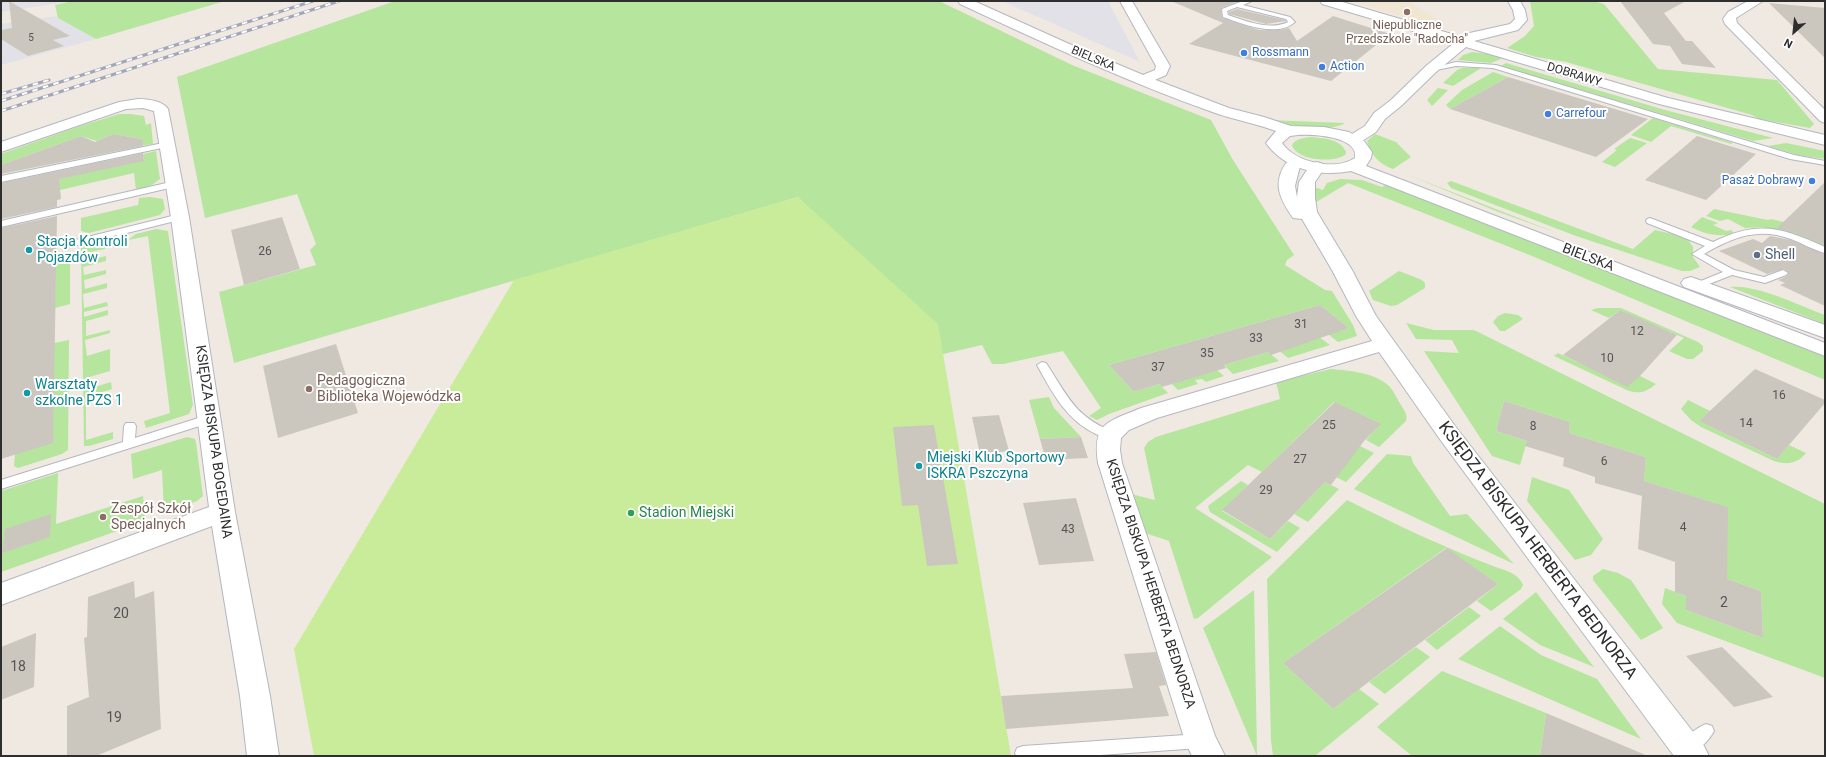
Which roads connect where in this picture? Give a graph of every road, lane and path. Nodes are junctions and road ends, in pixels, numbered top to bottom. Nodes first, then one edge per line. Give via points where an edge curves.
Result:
1 (964, 1) edge
2 (1126, 1) edge
3 (1249, 1) edge
4 (1326, 1) edge
5 (1514, 1) edge
6 (1757, 1) edge
7 (1236, 5) junction
8 (1465, 42) junction
9 (1431, 69) junction
10 (1143, 80) junction
11 (1379, 116) junction
12 (1825, 118) edge
13 (1334, 133) junction
14 (1283, 134) junction
15 (166, 136) junction
16 (1353, 140) junction
17 (1825, 140) edge
18 (1, 147) edge
19 (1358, 162) junction
20 (1825, 163) edge
21 (1292, 166) dead end
22 (1317, 167) junction
23 (1, 179) edge
24 (174, 184) junction
25 (1299, 214) dead end
26 (180, 217) junction
27 (1650, 220) dead end
28 (1, 224) edge
29 (123, 231) junction
30 (119, 242) dead end
31 (66, 245) dead end
32 (1712, 245) junction
33 (1825, 250) edge
34 (1731, 272) junction
35 (1783, 273) dead end
36 (1699, 285) junction
37 (1825, 332) edge
38 (1384, 344) junction
39 (1825, 350) edge
40 (1042, 365) dead end
41 (208, 419) junction
42 (130, 426) dead end
43 (1109, 435) junction
44 (129, 444) junction
45 (1, 485) edge
46 (222, 512) junction
47 (1, 594) edge
48 (1706, 731) dead end
49 (1205, 748) edge
50 (1689, 752) edge
51 (1023, 753) dead end
52 (263, 756) edge

1 - 10 street, BIELSKA
2 - 10 street via 1163,66 1161,72
3 - 7 lane
4 - 8 street, DOBRAWY
5 - 8 street via 1521,20 1514,27 1470,37
6 - 12 street via 1732,15 1729,19 1731,24
7 - 7 lane via 1224,10 1225,16 1276,28 1292,22 1288,18
8 - 9 street
8 - 17 street, DOBRAWY via 1664,101
9 - 11 street
9 - 20 lane via 1456,64 1494,66 1793,157
10 - 14 street, BIELSKA via 1224,111 1249,125
11 - 13 street via 1354,123
11 - 16 street via 1371,129
13 - 14 street via 1310,129
13 - 16 street
14 - 22 street via 1274,143 1283,155
15 - 18 street, KSIĘDZA BISKUPA BOGEDAINA via 161,109 141,103 106,110
15 - 23 lane
15 - 24 street, KSIĘDZA BISKUPA BOGEDAINA
16 - 19 street via 1361,146 1364,153
19 - 22 street via 1330,168
19 - 36 street, BIELSKA via 1394,173 1538,230
19 - 39 street, BIELSKA
21 - 25 street via 1287,179 1287,196
22 - 38 street, KSIĘDZA BISKUPA HERBERTA BEDNORZA via 1307,182 1308,212
24 - 26 street, KSIĘDZA BISKUPA BOGEDAINA
24 - 28 lane
26 - 29 lane
26 - 41 street, KSIĘDZA BISKUPA BOGEDAINA
27 - 32 lane
29 - 30 lane
29 - 31 lane
32 - 33 lane via 1760,230 1786,234
32 - 34 lane via 1697,254
34 - 35 lane via 1765,280
34 - 36 lane
36 - 37 street, BIELSKA
38 - 43 street via 1149,413 1121,424
38 - 50 street, KSIĘDZA BISKUPA HERBERTA BEDNORZA via 1447,432
40 - 43 lane via 1067,408 1080,421
41 - 44 lane
41 - 46 street, KSIĘDZA BISKUPA BOGEDAINA
42 - 44 lane
43 - 49 street, KSIĘDZA BISKUPA HERBERTA BEDNORZA via 1110,463
44 - 45 lane
46 - 47 street
46 - 52 street, KSIĘDZA BISKUPA BOGEDAINA via 255,696
48 - 50 lane
49 - 51 lane

